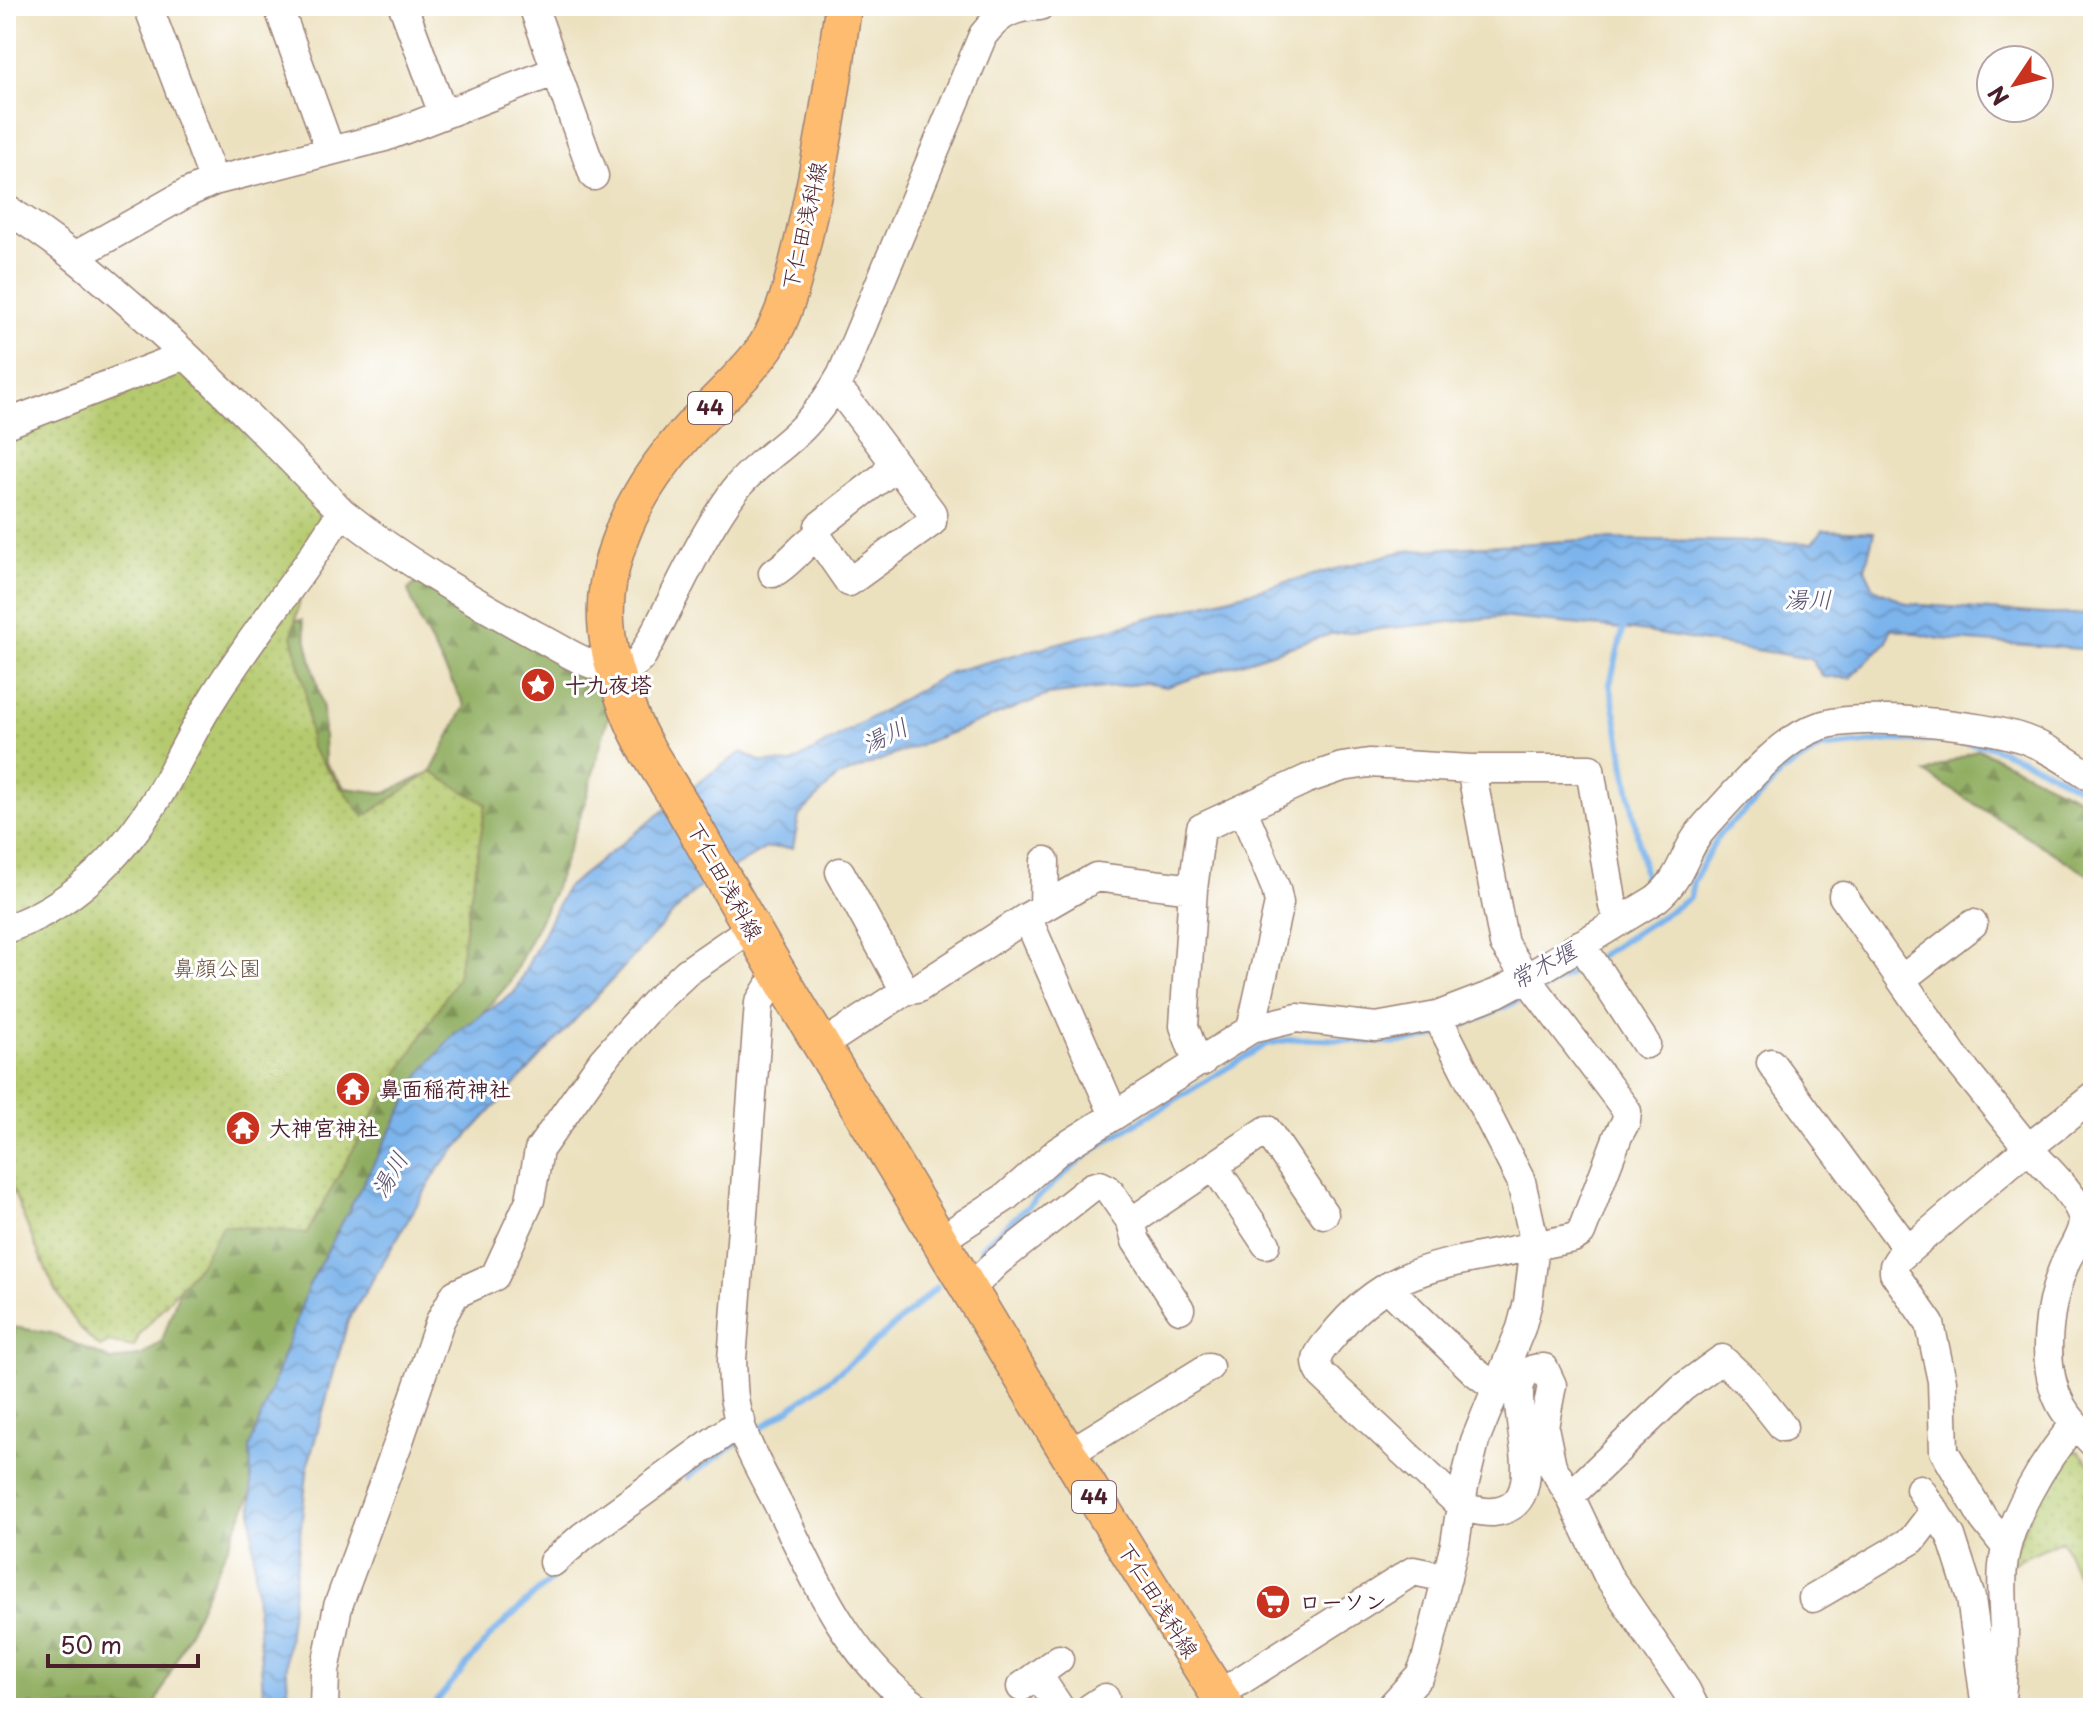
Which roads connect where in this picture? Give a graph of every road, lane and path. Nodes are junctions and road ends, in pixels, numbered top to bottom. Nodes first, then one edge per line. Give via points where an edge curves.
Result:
1 (148, 6) edge
2 (278, 6) edge
3 (403, 6) edge
4 (533, 6) edge
5 (843, 6) edge
6 (1040, 6) edge
7 (556, 71) junction
8 (443, 114) junction
9 (330, 150) junction
10 (594, 176) dead end
11 (214, 181) junction
12 (6, 209) edge
13 (75, 256) junction
14 (185, 355) junction
15 (833, 390) junction
16 (6, 424) edge
17 (892, 460) junction
18 (342, 512) junction
19 (817, 536) junction
20 (773, 573) dead end
21 (615, 669) junction
22 (1471, 769) junction
23 (2093, 778) edge
24 (1243, 810) junction
25 (1045, 861) dead end
26 (840, 872) dead end
27 (1193, 889) junction
28 (1843, 896) dead end
29 (1639, 909) junction
30 (1036, 912) junction
31 (748, 923) junction
32 (1973, 924) dead end
33 (6, 929) edge
34 (1588, 954) junction
35 (1902, 979) junction
36 (781, 981) junction
37 (1534, 986) junction
38 (905, 991) junction
39 (1443, 1028) junction
40 (1251, 1029) junction
41 (1646, 1044) dead end
42 (821, 1046) junction
43 (1202, 1062) junction
44 (1771, 1063) dead end
45 (2093, 1097) edge
46 (1114, 1115) junction
47 (2028, 1148) junction
48 (1214, 1166) junction
49 (1324, 1214) dead end
50 (1131, 1222) junction
51 (1266, 1244) dead end
52 (943, 1245) junction
53 (1535, 1245) junction
54 (1908, 1250) junction
55 (968, 1286) junction
56 (1387, 1287) junction
57 (1180, 1309) dead end
58 (1209, 1367) dead end
59 (1495, 1387) junction
60 (1783, 1427) dead end
61 (744, 1431) junction
62 (2084, 1434) edge
63 (1068, 1454) junction
64 (1570, 1496) junction
65 (1462, 1507) junction
66 (2006, 1547) junction
67 (553, 1562) dead end
68 (1447, 1578) junction
69 (1813, 1598) dead end
70 (1039, 1674) dead end
71 (1222, 1701) edge
72 (913, 1706) edge
73 (324, 1708) edge
74 (1060, 1708) edge
75 (1390, 1708) edge
76 (1695, 1708) edge
77 (1986, 1708) edge
78 (2000, 1708) edge

1 - 11 street
2 - 9 street
3 - 8 street
4 - 7 street
5 - 21 main road, 下仁田浅科線 / 44 via 824,144 784,309 765,347 661,461 630,514 605,603
6 - 15 street via 1010,9 983,35
7 - 8 street
7 - 10 street
8 - 9 street via 385,137
9 - 11 street
11 - 13 street
12 - 13 street
13 - 14 street
14 - 16 street
14 - 18 street
15 - 17 street via 845,397
15 - 21 street via 806,425 737,488 641,658 633,666
17 - 19 street via 885,475 819,526
17 - 19 street via 932,513 932,522 849,582
18 - 21 street via 478,604 574,656
18 - 33 street via 250,639 122,848 47,911
19 - 20 street
21 - 31 main road, 下仁田浅科線 / 44 via 632,721
22 - 24 street via 1369,763 1342,767
22 - 29 street via 1590,769 1613,906
22 - 37 street via 1504,944
23 - 29 street via 2024,739 1988,730 1906,722 1819,726 1781,750 1709,821 1672,886
24 - 27 street via 1201,828
24 - 40 street via 1279,903
25 - 30 street
26 - 38 street
27 - 30 street via 1096,877
27 - 43 street via 1184,1026
28 - 35 street
29 - 34 street
30 - 38 street via 917,989
30 - 46 street
31 - 36 main road, 下仁田浅科線 / 44
31 - 73 street via 655,1002 603,1060 539,1150 530,1200 495,1276 455,1294 440,1321 338,1606 325,1671
32 - 35 street
34 - 37 street
34 - 41 street
35 - 47 street via 1954,1056
36 - 42 main road, 下仁田浅科線 / 44
36 - 61 street via 768,988 759,1003 732,1360 735,1404
37 - 39 street via 1497,993
37 - 53 street via 1627,1111 1581,1233
38 - 42 street
39 - 40 street via 1297,1018
39 - 53 street via 1521,1181
40 - 43 street
42 - 52 main road, 下仁田浅科線 / 44
43 - 46 street
44 - 54 street
45 - 47 street
46 - 52 street via 1058,1151
47 - 54 street
47 - 62 street via 2081,1213 2083,1225 2053,1298 2049,1365 2063,1409
48 - 49 street via 1267,1130
48 - 50 street
48 - 51 street
50 - 55 street via 1108,1189 1092,1187
50 - 57 street via 1136,1241
52 - 55 main road, 下仁田浅科線 / 44
53 - 56 street via 1440,1264
53 - 59 street via 1521,1328
54 - 66 street via 1894,1273 1930,1324 1942,1381 1944,1451
55 - 63 main road, 下仁田浅科線 / 44
56 - 59 street
56 - 65 street via 1341,1325 1316,1358 1316,1366
58 - 63 street
59 - 65 street via 1475,1441
60 - 64 street via 1722,1359 1682,1388
61 - 67 street via 583,1536
61 - 72 street via 825,1599 863,1658
62 - 66 street via 2060,1442 2026,1499
63 - 71 main road, 下仁田浅科線 / 44
64 - 65 street via 1547,1448 1544,1427 1552,1385 1544,1368 1536,1368 1521,1379 1519,1396 1527,1464 1524,1488 1504,1509
64 - 76 street via 1608,1576
65 - 68 street
66 - 78 street
68 - 71 street via 1413,1571
68 - 75 street via 1420,1675
69 - 77 street via 1912,1540 1927,1500 1951,1536 1971,1598
70 - 74 street

